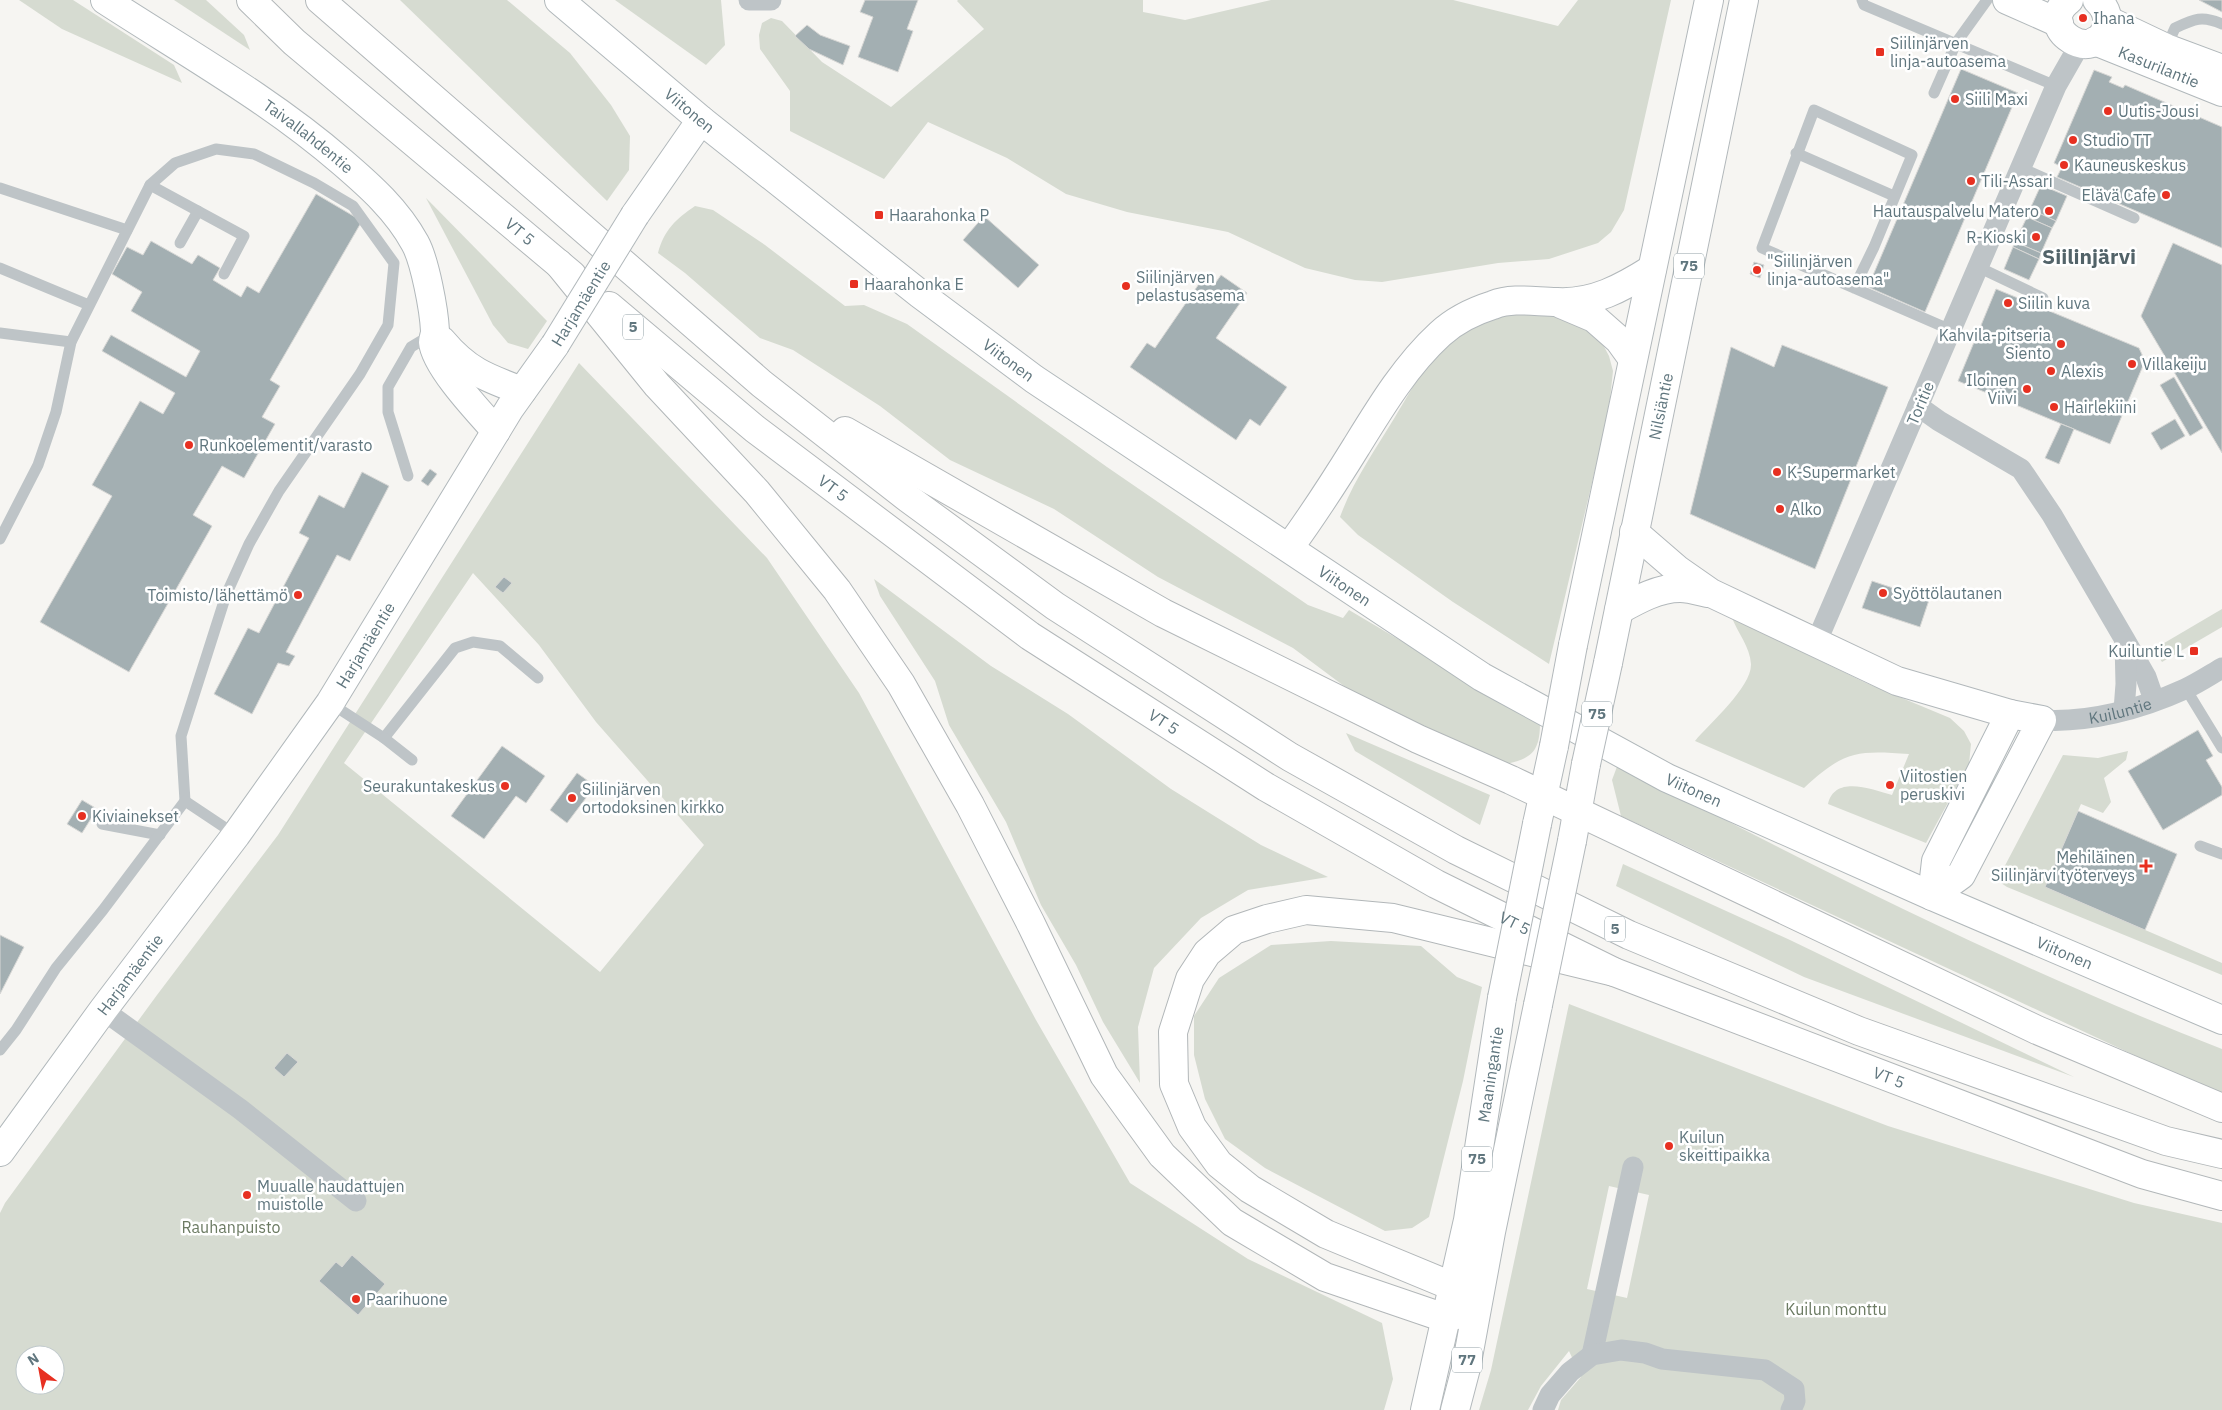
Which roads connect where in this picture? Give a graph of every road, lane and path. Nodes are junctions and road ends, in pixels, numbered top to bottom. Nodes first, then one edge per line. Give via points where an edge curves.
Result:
1 (105, 0) edge
2 (251, 0) edge
3 (320, 0) edge
4 (559, 0) edge
5 (749, 0) edge
6 (771, 0) edge
7 (1709, 0) edge
8 (1744, 0) edge
9 (1862, 0) edge
10 (1987, 0) edge
11 (2007, 0) edge
12 (2086, 19) edge
13 (2222, 24) edge
14 (1956, 43) junction
15 (2166, 48) junction
16 (2222, 69) edge
17 (2058, 83) junction
18 (2222, 92) edge
19 (1934, 93) dead end
20 (702, 120) junction
21 (1796, 153) junction
22 (2021, 168) junction
23 (150, 186) junction
24 (0, 188) edge
25 (1894, 196) junction
26 (198, 211) junction
27 (2134, 218) dead end
28 (127, 230) junction
29 (180, 243) dead end
30 (559, 264) junction
31 (1978, 267) junction
32 (0, 268) edge
33 (1652, 269) junction
34 (224, 274) dead end
35 (1854, 288) junction
36 (2042, 298) dead end
37 (1557, 302) junction
38 (89, 305) junction
39 (1951, 330) junction
40 (0, 333) edge
41 (435, 333) junction
42 (71, 342) junction
43 (1632, 358) junction
44 (762, 384) junction
45 (522, 391) junction
46 (1918, 406) junction
47 (496, 431) junction
48 (408, 476) dead end
49 (1634, 532) junction
50 (0, 539) edge
51 (1289, 548) junction
52 (1711, 593) junction
53 (1619, 610) junction
54 (2125, 640) junction
55 (1816, 643) junction
56 (2222, 668) edge
57 (538, 678) dead end
58 (2186, 689) junction
59 (2154, 700) junction
60 (330, 703) junction
61 (2124, 710) junction
62 (2010, 714) junction
63 (2042, 720) junction
64 (384, 738) junction
65 (2222, 748) edge
66 (412, 760) dead end
67 (1542, 795) junction
68 (185, 801) junction
69 (1576, 812) junction
70 (102, 824) dead end
71 (160, 835) junction
72 (236, 835) junction
73 (2200, 846) dead end
74 (2222, 854) edge
75 (1932, 896) junction
76 (1614, 972) junction
77 (103, 1010) junction
78 (2222, 1020) edge
79 (0, 1050) edge
80 (2222, 1108) edge
81 (0, 1152) edge
82 (2222, 1154) edge
83 (1633, 1167) dead end
84 (2222, 1196) edge
85 (356, 1201) dead end
86 (1454, 1287) junction
87 (1475, 1310) junction
88 (1444, 1318) junction
89 (1592, 1356) junction
90 (1425, 1410) edge
91 (1454, 1410) edge
92 (1543, 1410) edge
93 (1791, 1410) edge

1 - 41 main road, Taivallahdentie via 291,120 365,182 395,212 416,244 427,283
2 - 30 main road, VT 5 / 5 via 294,42
3 - 44 main road, VT 5 / 5
4 - 20 main road, Viitonen
5 - 6 street
7 - 33 main road, 75
8 - 49 main road, Nilsiäntie / 75
9 - 14 lane via 1864,5
10 - 14 lane
11 - 12 main road, Kasurilantie
12 - 15 main road, Kasurilantie
12 - 17 street, Toritie
12 - 18 main road, Kasurilantie
13 - 15 lane via 2209,18 2193,19 2175,28
14 - 17 lane
14 - 19 lane
15 - 16 main road, Kasurilantie
17 - 22 street, Toritie
20 - 45 main road, Harjamäentie, bridge via 635,215 555,345
20 - 51 main road, Viitonen via 920,294 1034,378
21 - 25 lane
21 - 25 lane via 1814,110 1912,155
21 - 35 lane via 1762,248
22 - 27 lane
22 - 31 street, Toritie
23 - 26 lane
23 - 28 lane
23 - 68 lane via 175,163 216,149 254,154 353,206 394,264 388,324 337,413 279,491 226,594 180,736
24 - 28 lane
25 - 35 lane
26 - 29 lane
26 - 34 lane via 244,236
28 - 38 lane
30 - 76 main road, VT 5 / 5 via 755,429 1030,636 1266,787 1436,884
30 - 88 main road via 658,386 764,500 837,590 902,684 974,813 1104,1075 1162,1155 1232,1222 1325,1277
31 - 36 lane
31 - 39 street, Toritie
32 - 38 lane
33 - 37 main road via 1607,295
33 - 43 main road, 75
35 - 39 lane
37 - 43 main road via 1594,318 1619,340
37 - 51 main road via 1517,300 1495,304 1463,318 1441,333 1386,398
38 - 42 lane
39 - 46 street, Toritie
40 - 42 lane
41 - 45 main road via 467,367
41 - 47 main road, Taivallahdentie via 433,343 444,367
41 - 48 lane via 411,347 388,387 388,412
42 - 50 lane via 56,412 38,465
43 - 67 main road, 75, bridge
44 - 67 main road via 1163,614
44 - 82 main road, VT 5 / 5 via 909,499 1055,606 1290,757 1456,850 1628,936 1858,1031 2166,1141
45 - 47 main road, Harjamäentie
46 - 54 street via 2021,469 2052,515
46 - 55 street, Toritie
47 - 60 main road, Harjamäentie
49 - 52 main road
49 - 53 main road, Nilsiäntie / 75
51 - 75 main road, Viitonen via 1482,677 1667,778
52 - 53 main road via 1680,588 1662,590
52 - 55 main road, Kuiluntie
53 - 69 main road, Nilsiäntie / 75, bridge
54 - 59 street via 2146,677
54 - 61 street
55 - 62 main road, Kuiluntie via 1897,681
56 - 58 street, Kuiluntie
57 - 64 lane via 500,646 473,642 455,648
58 - 59 street, Kuiluntie
58 - 65 lane
59 - 61 street, Kuiluntie
60 - 64 lane
60 - 72 main road, Harjamäentie
61 - 63 street, Kuiluntie via 2100,716
62 - 63 main road, Kuiluntie
62 - 75 main road via 1936,861
63 - 75 main road via 1961,875
64 - 66 lane
67 - 69 main road
67 - 86 main road, Maaningantie / 75, bridge via 1502,998 1468,1220
68 - 71 lane
68 - 72 lane
69 - 80 main road via 2037,1030
69 - 87 main road, Maaningantie / 75, bridge
70 - 71 lane
71 - 79 lane via 56,968
72 - 77 main road, Harjamäentie
73 - 74 lane
75 - 78 main road, Viitonen
76 - 84 main road, VT 5 / 5 via 2142,1174
76 - 86 main road via 1393,918 1306,910 1234,930 1207,953 1190,979 1173,1032 1174,1084 1192,1127 1219,1164 1250,1189 1326,1234
77 - 81 main road, Harjamäentie
77 - 85 street via 240,1109
83 - 89 street
86 - 87 main road
86 - 88 main road, Maaningantie / 75
87 - 88 main road
87 - 91 main road, Maaningantie / 77 via 1466,1368
88 - 90 main road, Maaningantie / 77
89 - 92 street via 1570,1372 1550,1395
89 - 93 street via 1621,1350 1662,1359 1765,1370 1794,1389 1795,1401

